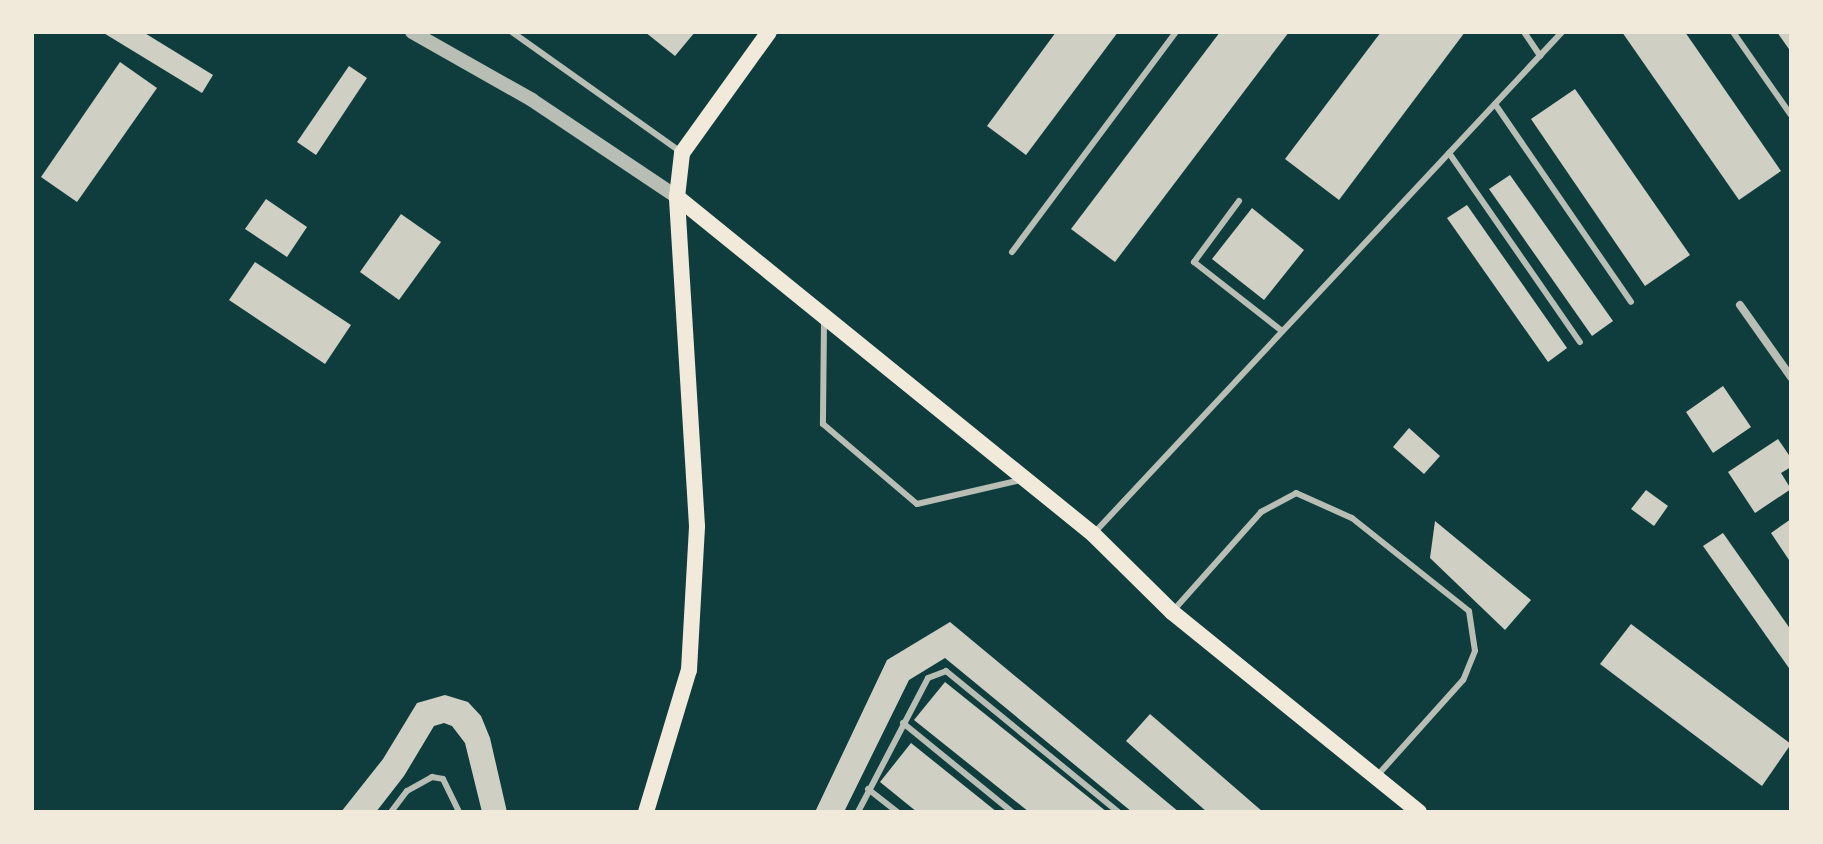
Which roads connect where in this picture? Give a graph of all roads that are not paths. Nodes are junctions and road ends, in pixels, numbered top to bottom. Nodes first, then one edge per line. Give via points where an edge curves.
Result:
1 (412, 32) edge
2 (512, 32) edge
3 (769, 32) edge
4 (1176, 32) edge
5 (1524, 32) edge
6 (1562, 32) edge
7 (1733, 32) edge
8 (1540, 56) junction
9 (1495, 104) junction
10 (1791, 115) edge
11 (682, 153) junction
12 (1449, 153) junction
13 (677, 197) junction
14 (1239, 201) dead end
15 (1012, 252) dead end
16 (1631, 302) dead end
17 (1740, 305) dead end
18 (824, 318) junction
19 (1282, 331) junction
20 (1580, 342) dead end
21 (1791, 377) edge
22 (1027, 479) junction
23 (1093, 534) junction
24 (1172, 612) junction
25 (903, 723) junction
26 (1376, 777) junction
27 (868, 789) junction
28 (391, 812) edge
29 (459, 812) edge
30 (646, 812) edge
31 (858, 812) edge
32 (897, 812) edge
33 (1012, 812) edge
34 (1118, 812) edge
35 (1419, 812) edge

1 - 13 street via 532,100
2 - 11 lane
3 - 11 main road
4 - 15 lane
5 - 8 lane
6 - 8 lane
7 - 10 lane
8 - 9 lane
9 - 12 lane
9 - 16 lane
11 - 13 main road
12 - 19 lane
12 - 20 lane
13 - 18 main road
13 - 30 main road via 697,526 689,670
14 - 19 lane via 1194,262
17 - 21 street
18 - 22 main road
18 - 22 lane via 823,424 917,504
19 - 23 lane
22 - 23 main road
23 - 24 main road
24 - 26 main road
24 - 26 lane via 1261,512 1296,493 1352,518 1469,611 1475,651 1463,680
25 - 27 lane
25 - 33 lane
25 - 34 lane via 928,678 946,671
26 - 35 main road
27 - 31 lane
27 - 32 lane
28 - 29 lane via 407,791 432,777 443,779

